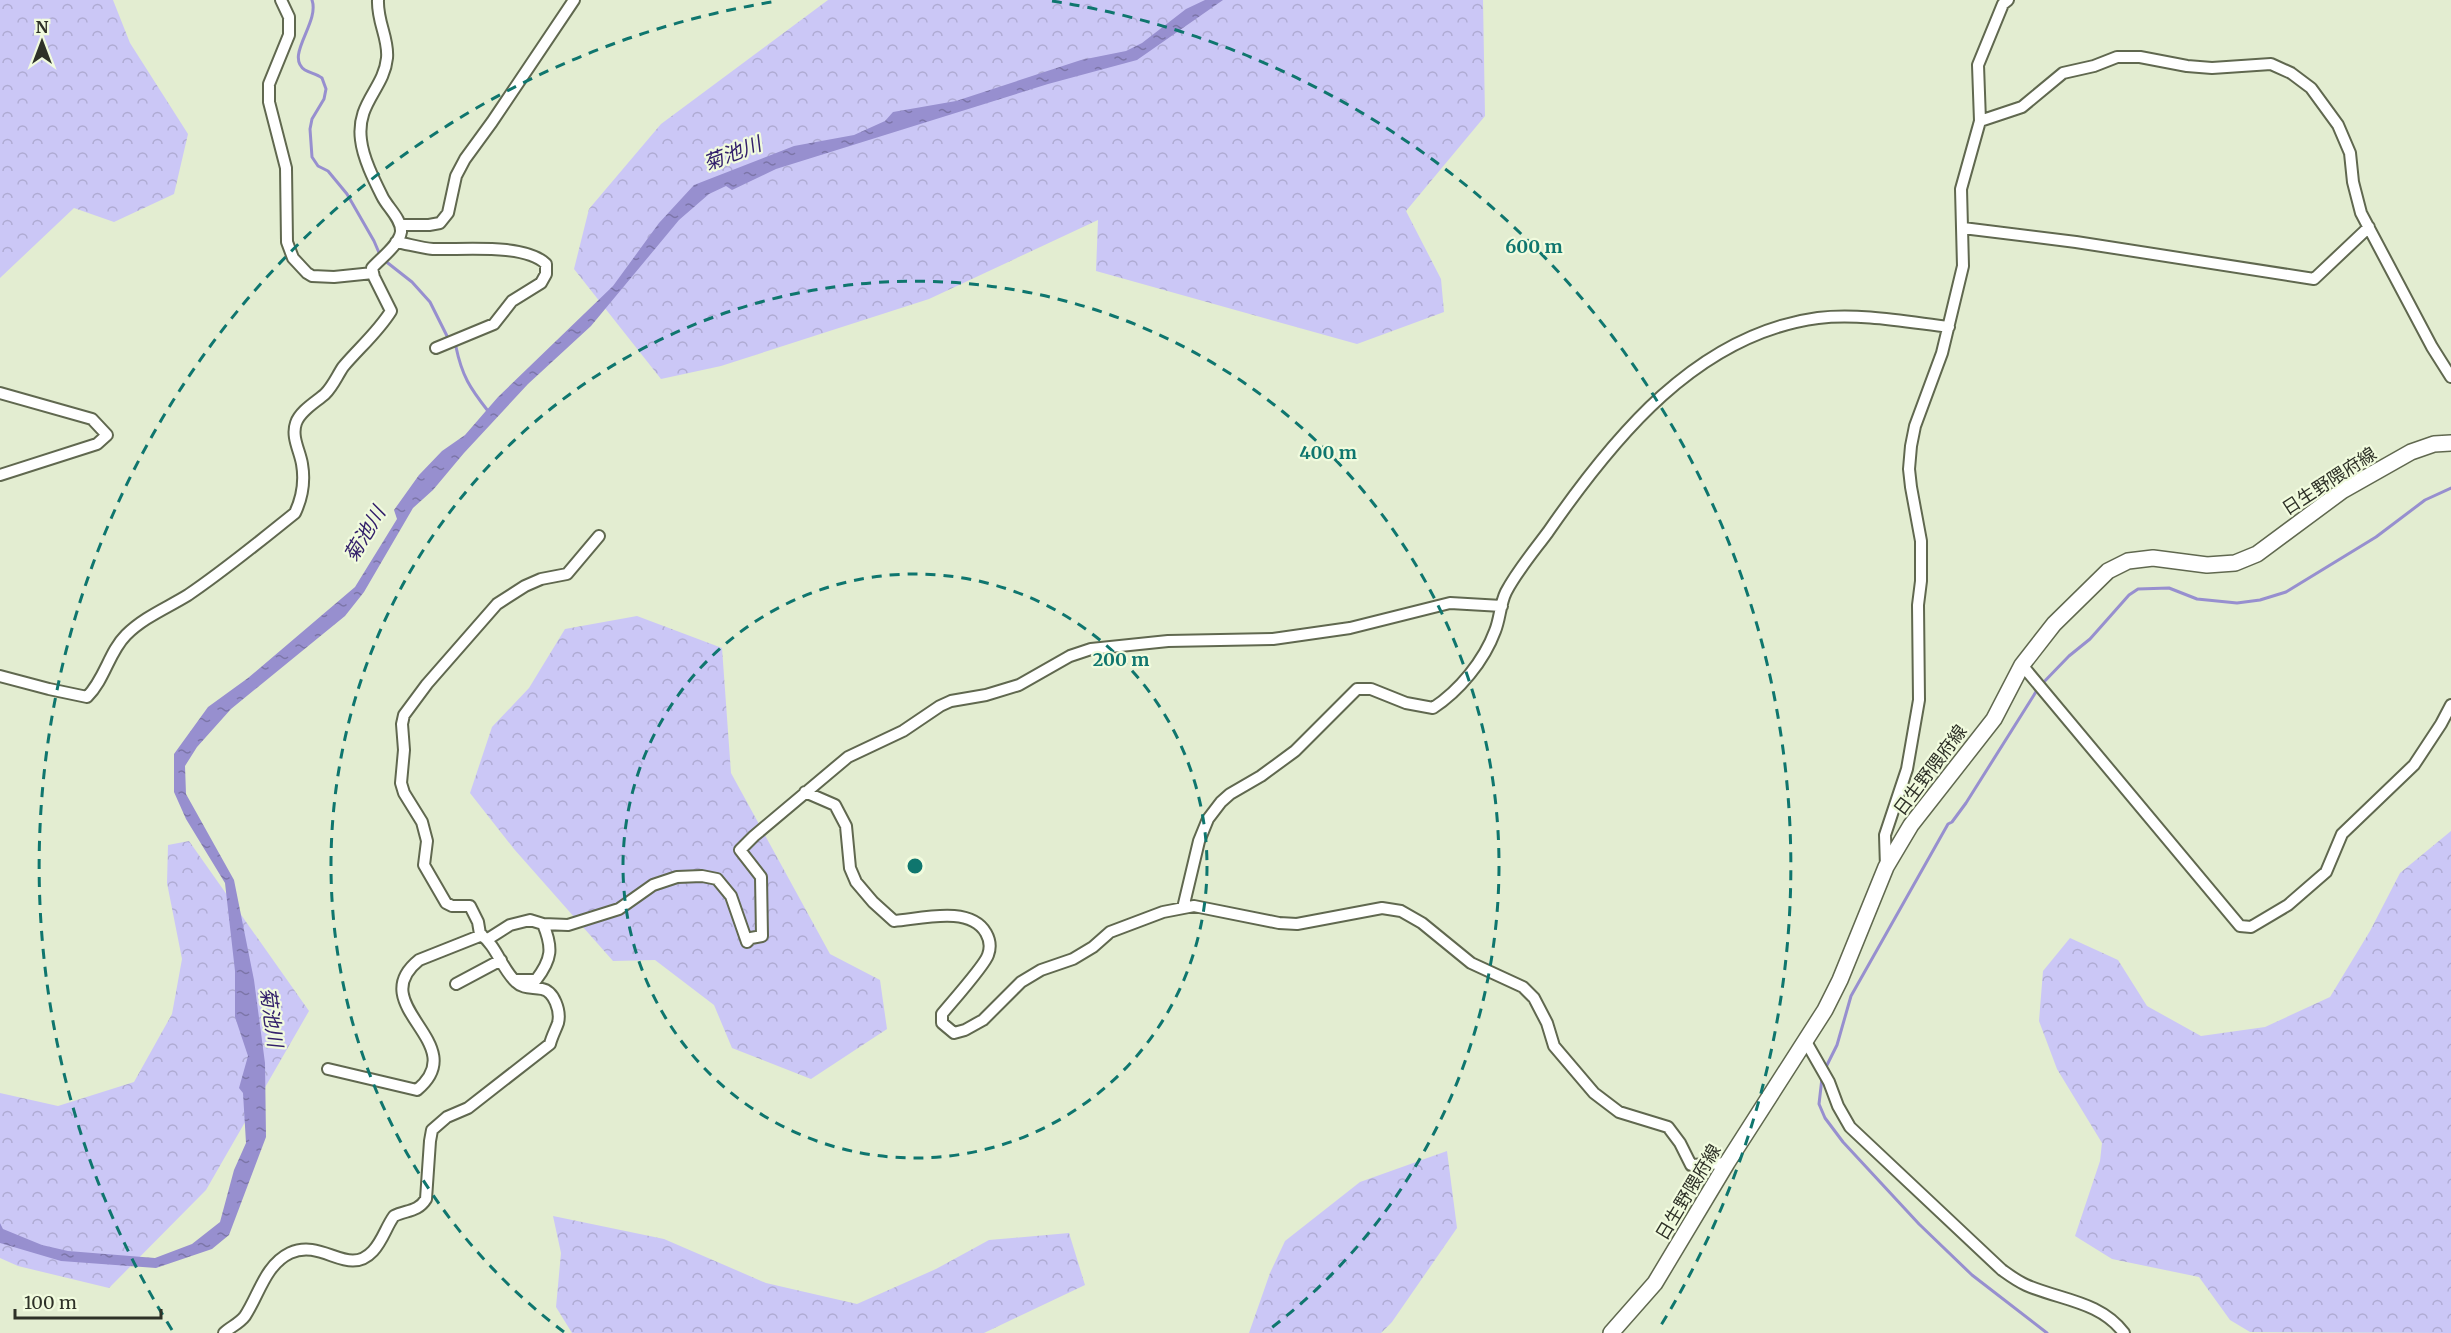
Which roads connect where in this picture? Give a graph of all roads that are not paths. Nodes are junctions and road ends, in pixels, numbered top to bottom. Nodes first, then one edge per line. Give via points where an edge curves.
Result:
1 (281, 0) edge
2 (378, 0) edge
3 (574, 0) edge
4 (2008, 0) edge
5 (1980, 121) junction
6 (401, 225) junction
7 (2369, 227) junction
8 (1963, 228) junction
9 (396, 242) junction
10 (373, 273) junction
11 (1949, 327) junction
12 (436, 348) dead end
13 (2451, 377) edge
14 (0, 393) edge
15 (2451, 442) edge
16 (0, 476) edge
17 (599, 536) dead end
18 (1502, 606) junction
19 (2022, 665) junction
20 (0, 676) edge
21 (2451, 705) edge
22 (805, 792) junction
23 (1887, 867) junction
24 (1183, 908) junction
25 (543, 924) junction
26 (485, 937) junction
27 (501, 960) junction
28 (515, 980) junction
29 (456, 984) dead end
30 (1805, 1040) junction
31 (328, 1070) dead end
32 (1727, 1163) junction
33 (224, 1333) edge
34 (1611, 1333) edge
35 (2124, 1333) edge

1 - 10 street via 289,17 290,35 269,84 269,102 286,168 287,242 293,258 312,276
2 - 6 street via 377,16 387,60 362,114 361,141 382,198
3 - 6 street via 465,159 456,176 448,213 440,223
4 - 5 street via 1978,65
5 - 7 street via 2022,107 2063,73 2117,57 2212,68 2271,64 2311,88 2338,125 2350,153 2361,213
5 - 8 street via 1961,189
6 - 9 street
7 - 8 street via 2314,279
7 - 13 street
8 - 11 street via 1963,266
9 - 10 street via 372,268
9 - 12 street via 430,248 512,252 538,256 546,264 541,283 512,302 494,324
10 - 20 street via 391,310 327,392 296,423 303,483 302,500 295,513 188,594 146,618 126,635 97,687 87,697
11 - 18 street via 1818,318 1752,338 1693,369 1639,416 1596,466 1506,592
11 - 23 street via 1911,446 1910,478 1922,541 1919,700 1907,769 1885,835
14 - 16 street via 92,419 107,435 97,444
15 - 19 main road, 日生野隈府線 via 2411,452 2342,491 2257,554 2235,563 2153,558 2128,561 2108,571 2054,624
17 - 26 street via 567,574 525,586 497,604 404,715 401,783 422,822 427,841 424,866 446,903 471,906
18 - 22 street via 1450,603 1350,628 1273,639 1168,641 1090,649 1019,685 940,706 903,731 848,757
18 - 24 street via 1487,649 1450,697 1433,708 1406,703 1371,689 1357,689 1295,751 1221,802 1199,841
19 - 21 street via 2240,926 2251,927 2288,905 2326,872 2342,834 2414,765
19 - 23 main road, 日生野隈府線 via 1994,719 1911,825
22 - 24 street via 835,805 846,826 850,868 856,882 887,916 894,921 963,916 975,920 985,930 990,942 988,957 942,1014 942,1023 954,1033 983,1020 1021,982 1073,959 1110,932
22 - 25 street via 740,850 761,877 762,936 747,942 731,896 717,879 702,876 653,885 619,909 568,925
23 - 30 main road, 日生野隈府線 via 1840,980
24 - 32 street via 1194,906 1297,924 1382,908 1401,911 1471,963 1523,987 1534,998 1554,1046 1594,1093 1618,1112 1668,1127 1691,1165
25 - 26 street via 530,920
25 - 28 street via 551,949 543,970 536,980
26 - 27 street
26 - 31 street via 419,960 407,974 404,999 435,1058 427,1082 417,1090
27 - 28 street
27 - 29 street
28 - 33 street via 526,988 551,993 559,1012 558,1025 542,1050 468,1108 447,1117 432,1130 426,1199 422,1206 394,1216 387,1232 361,1260 342,1259 322,1250 291,1252 276,1262 265,1277 244,1318
30 - 32 main road, 日生野隈府線
30 - 35 street via 1850,1127 2002,1270 2025,1285 2098,1310
32 - 34 main road, 日生野隈府線 via 1655,1283

